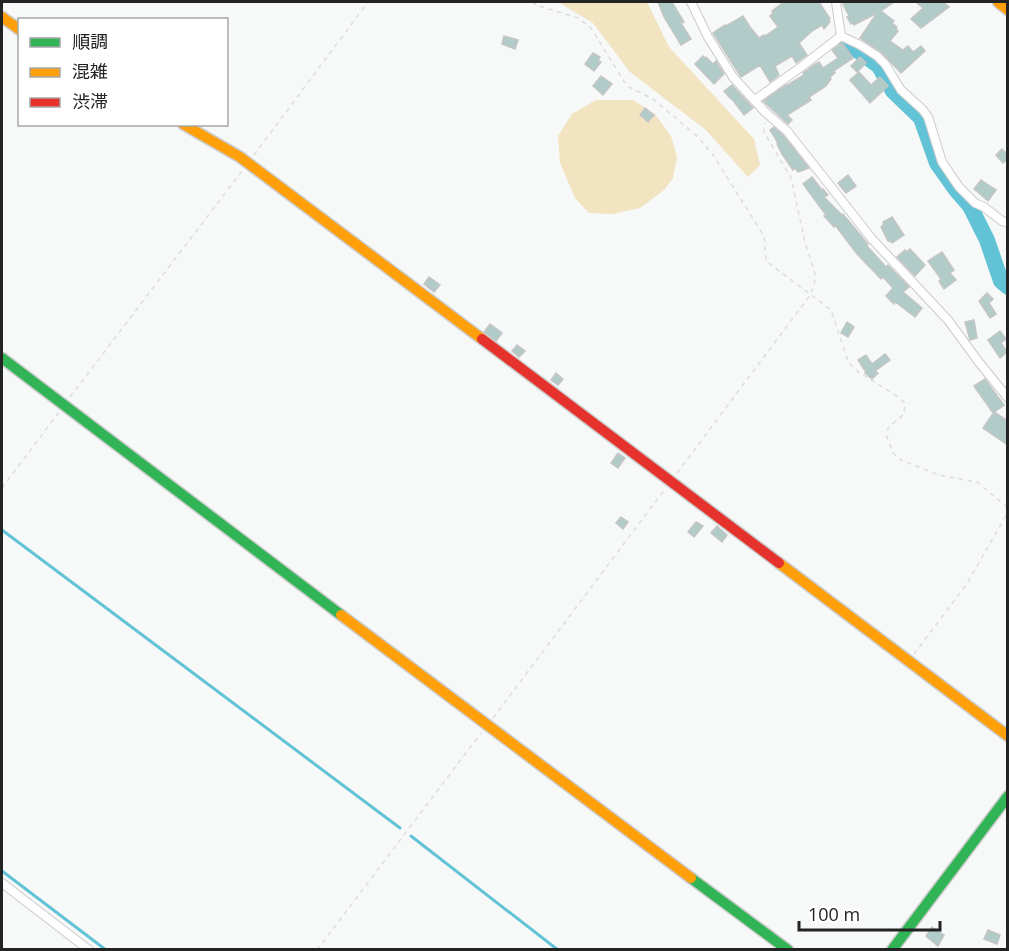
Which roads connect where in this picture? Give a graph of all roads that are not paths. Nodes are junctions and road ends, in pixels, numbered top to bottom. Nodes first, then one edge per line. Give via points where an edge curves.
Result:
1 (691, 2) edge
2 (836, 2) edge
3 (998, 2) edge
4 (1008, 10) edge
5 (2, 17) edge
6 (18, 29) edge
7 (842, 36) junction
8 (754, 100) junction
9 (186, 126) edge
10 (1008, 223) edge
11 (2, 358) edge
12 (1008, 398) edge
13 (1008, 736) edge
14 (1008, 796) edge
15 (2, 883) edge
16 (89, 950) edge
17 (788, 950) edge
18 (892, 950) edge

1 - 8 street via 733,77
2 - 7 street
3 - 4 street
5 - 6 street
7 - 8 street
7 - 10 street via 885,64 901,90 928,117 942,162 959,187 975,203
8 - 12 street via 787,131 872,239 948,320
9 - 13 street via 240,157
11 - 17 street
14 - 18 street
15 - 16 street

